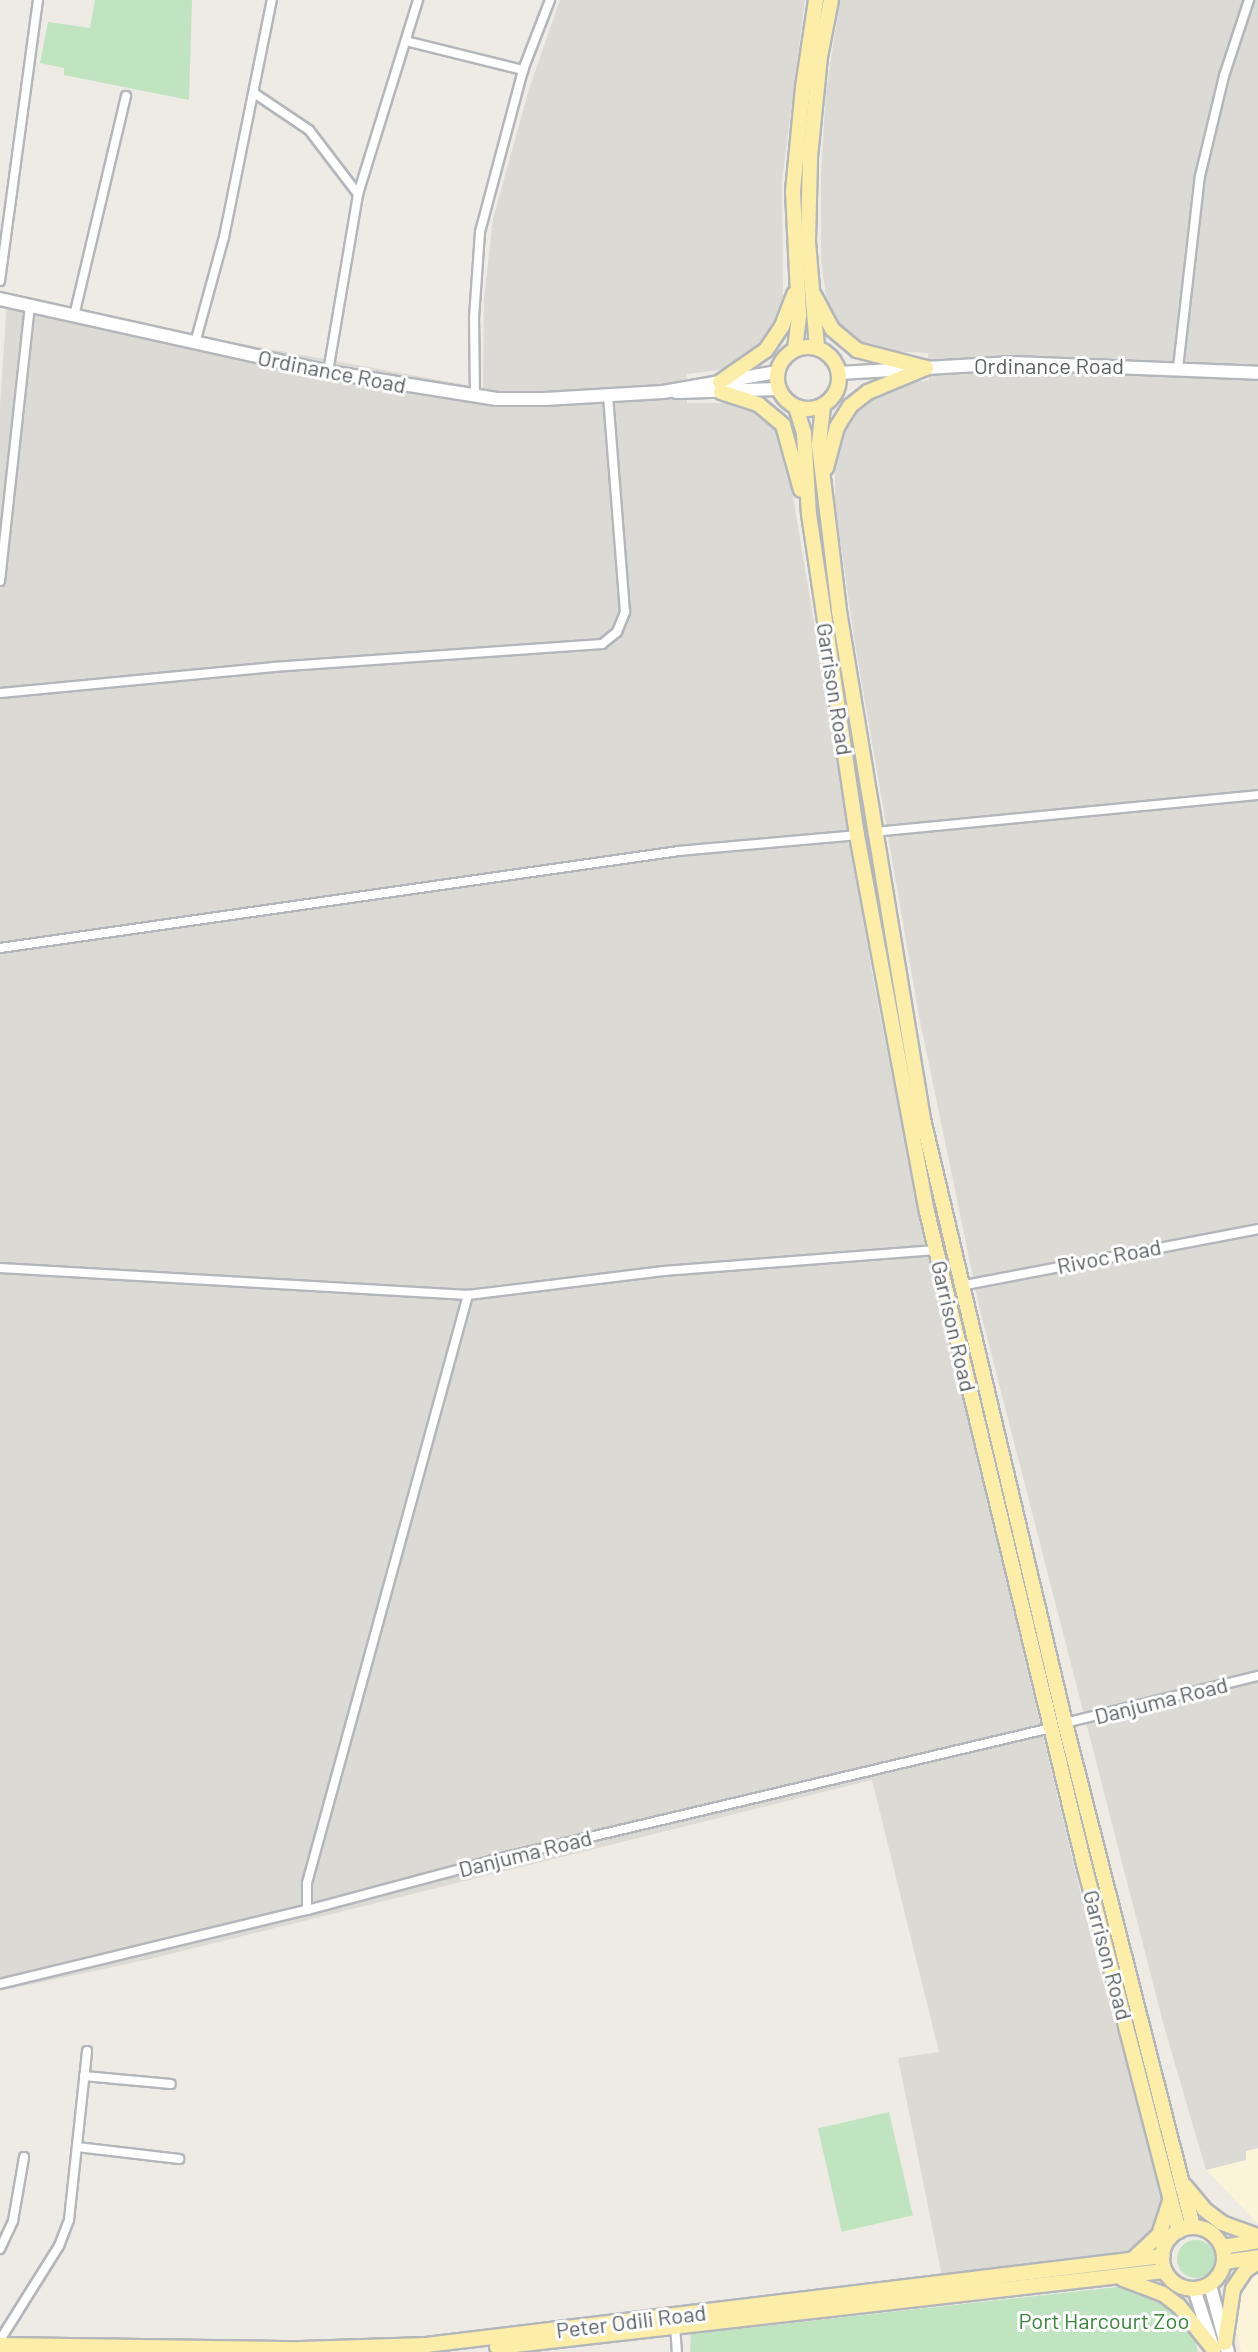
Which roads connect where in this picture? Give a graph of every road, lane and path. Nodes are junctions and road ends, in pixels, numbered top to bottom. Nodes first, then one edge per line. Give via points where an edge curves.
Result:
1 (38, 0) edge
2 (272, 0) edge
3 (418, 0) edge
4 (550, 0) edge
5 (816, 0) edge
6 (831, 0) edge
7 (1249, 0) edge
8 (406, 41) junction
9 (523, 70) junction
10 (254, 93) junction
11 (126, 96) dead end
12 (358, 194) junction
13 (0, 281) edge
14 (803, 289) junction
15 (0, 299) edge
16 (30, 306) junction
17 (74, 316) junction
18 (195, 343) junction
19 (817, 347) junction
20 (795, 349) junction
21 (926, 368) junction
22 (1178, 368) junction
23 (328, 372) junction
24 (777, 372) junction
25 (839, 373) junction
26 (1258, 373) edge
27 (721, 387) junction
28 (779, 389) junction
29 (475, 396) junction
30 (608, 396) junction
31 (823, 406) junction
32 (796, 407) junction
33 (824, 493) junction
34 (809, 514) junction
35 (0, 581) edge
36 (0, 693) edge
37 (1258, 795) edge
38 (874, 832) junction
39 (857, 835) junction
40 (0, 948) edge
41 (1258, 1229) edge
42 (935, 1250) junction
43 (0, 1268) edge
44 (960, 1286) junction
45 (468, 1295) junction
46 (1258, 1676) edge
47 (1058, 1726) junction
48 (307, 1910) junction
49 (0, 1984) edge
50 (87, 2051) dead end
51 (84, 2076) junction
52 (171, 2084) dead end
53 (77, 2147) junction
54 (24, 2157) dead end
55 (179, 2159) dead end
56 (1181, 2181) junction
57 (1172, 2193) junction
58 (1186, 2229) junction
59 (1258, 2238) edge
60 (1, 2243) edge
61 (1223, 2255) junction
62 (1258, 2259) edge
63 (1131, 2260) junction
64 (1163, 2263) junction
65 (1111, 2276) junction
66 (1210, 2285) junction
67 (1194, 2289) junction
68 (675, 2321) junction
69 (0, 2342) edge
70 (1220, 2349) edge
71 (453, 2352) edge
72 (677, 2352) edge

1 - 13 street
2 - 10 street
3 - 8 street
4 - 9 street
5 - 14 main road via 793,191
6 - 14 main road via 810,157
7 - 22 street via 1200,176
8 - 9 street
8 - 12 street
9 - 29 street via 480,232
10 - 12 street via 309,130
10 - 18 street
11 - 17 street
12 - 23 street
14 - 19 main road
14 - 20 main road
14 - 21 main road via 824,319 857,350
14 - 27 main road via 766,350
15 - 16 street, Ordinance Road
16 - 17 street, Ordinance Road
16 - 35 street
17 - 18 street, Ordinance Road
18 - 23 street, Ordinance Road
19 - 20 main road
19 - 25 main road via 833,358
20 - 24 main road
21 - 22 street, Ordinance Road via 1013,363
21 - 25 street, Ordinance Road
21 - 33 main road via 868,392 850,406 831,447
22 - 26 street, Ordinance Road
23 - 29 street, Ordinance Road
24 - 27 street, Ordinance Road
24 - 28 main road
25 - 31 main road via 834,396
27 - 28 street, Ordinance Road
27 - 30 street, Ordinance Road
27 - 34 main road via 758,404 783,425
28 - 32 main road
29 - 30 street, Ordinance Road
30 - 36 street via 625,612 617,632 602,644
31 - 32 main road
31 - 33 main road, Garrison Road via 819,424
32 - 34 main road, Garrison Road via 804,433
33 - 38 main road, Garrison Road
34 - 39 main road, Garrison Road
37 - 38 street
38 - 44 main road, Garrison Road via 923,1119
39 - 40 street via 679,851
39 - 42 main road, Garrison Road
41 - 44 street, Rivoc Road
42 - 45 street via 664,1271
42 - 47 main road, Garrison Road
43 - 45 street
44 - 47 main road, Garrison Road
45 - 48 street via 307,1883
46 - 47 street, Danjuma Road
47 - 48 street, Danjuma Road via 522,1853
47 - 56 main road, Garrison Road
47 - 57 main road, Garrison Road
48 - 49 street, Danjuma Road
50 - 51 street
51 - 52 street
51 - 53 street
53 - 55 street
53 - 69 street via 64,2233
54 - 60 street via 13,2221
56 - 58 main road, Garrison Road
56 - 59 main road via 1222,2223
57 - 58 main road, Garrison Road
57 - 63 main road via 1159,2235
58 - 61 main road via 1207,2231
58 - 64 main road via 1169,2239
59 - 61 main road
61 - 62 main road
61 - 66 main road
62 - 70 main road via 1233,2289
63 - 64 main road, Peter Odili Road
63 - 68 main road, Peter Odili Road
64 - 65 main road, Peter Odili Road
64 - 67 main road via 1178,2285
65 - 68 main road, Peter Odili Road
65 - 70 main road via 1139,2283 1179,2306
66 - 67 main road
66 - 70 street
67 - 70 street
68 - 69 main road, Peter Odili Road via 375,2348
68 - 71 main road, Peter Odili Road
68 - 72 street

